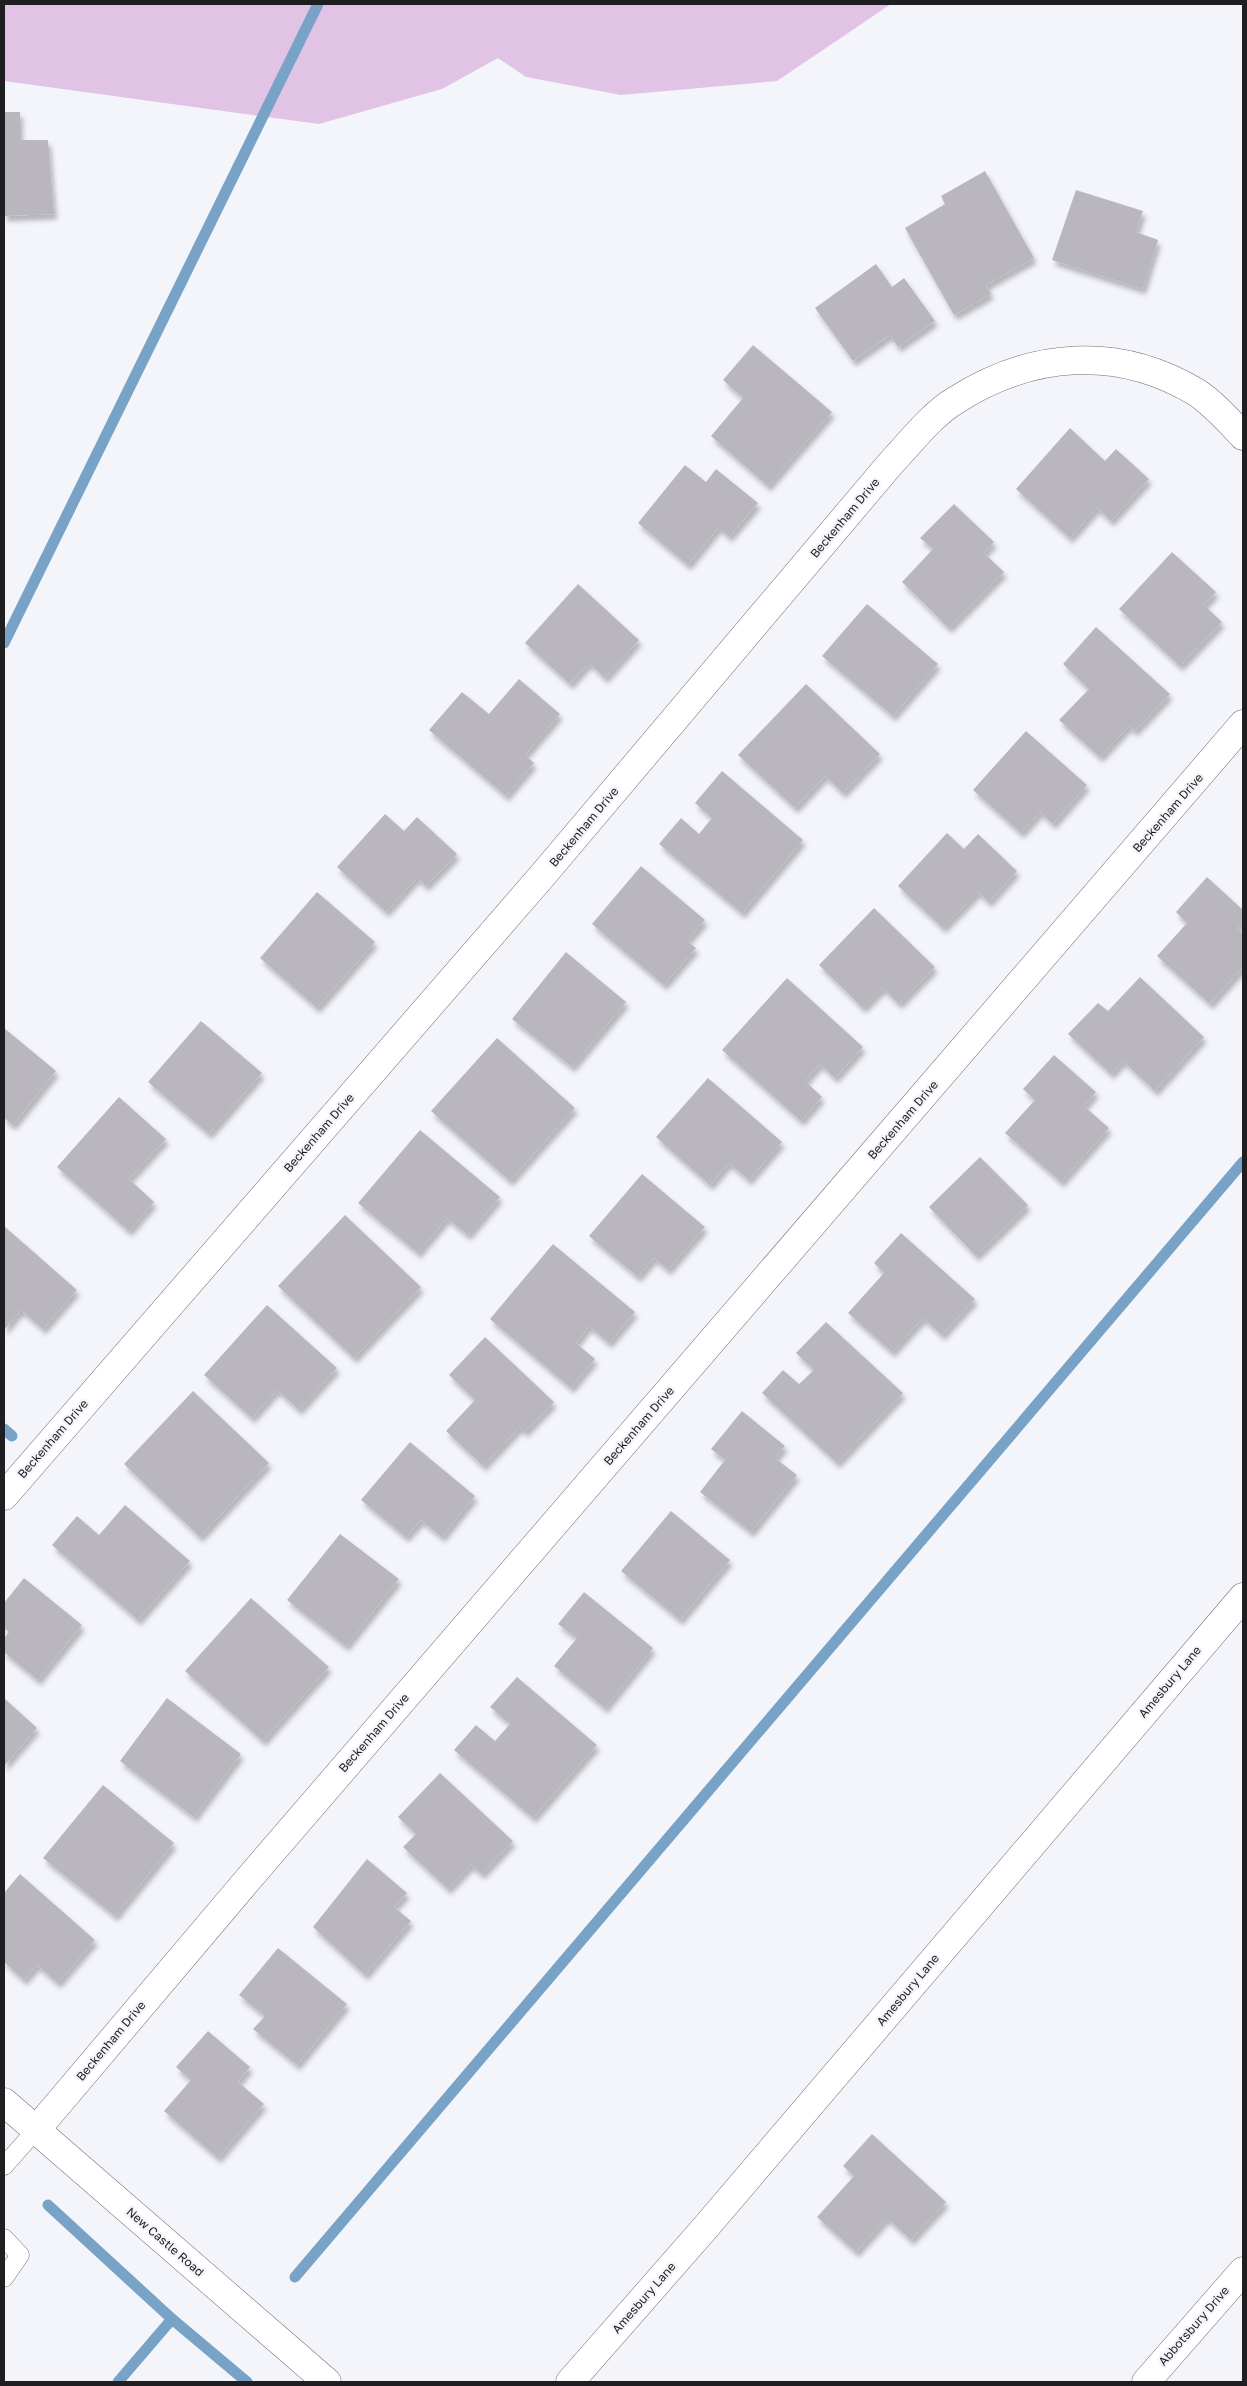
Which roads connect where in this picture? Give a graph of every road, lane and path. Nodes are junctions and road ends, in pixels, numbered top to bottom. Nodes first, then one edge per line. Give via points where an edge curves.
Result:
1 (1243, 436) edge
2 (1243, 724) edge
3 (4, 1496) edge
4 (1243, 1597) edge
5 (4, 2102) edge
6 (36, 2130) junction
7 (4, 2166) edge
8 (4, 2238) edge
9 (1243, 2271) edge
10 (4, 2278) edge
11 (327, 2382) edge
12 (570, 2382) edge
13 (1146, 2382) edge

1 - 3 street, Beckenham Drive via 1196,393 1162,376 1124,363 1082,360 1039,364 997,376 954,401 891,463 542,876
2 - 6 street, Beckenham Drive
4 - 12 street, Amesbury Lane
5 - 6 street, New Castle Road
6 - 7 lane
6 - 11 street, New Castle Road
8 - 10 lane via 20,2255
9 - 13 street, Abbotsbury Drive

